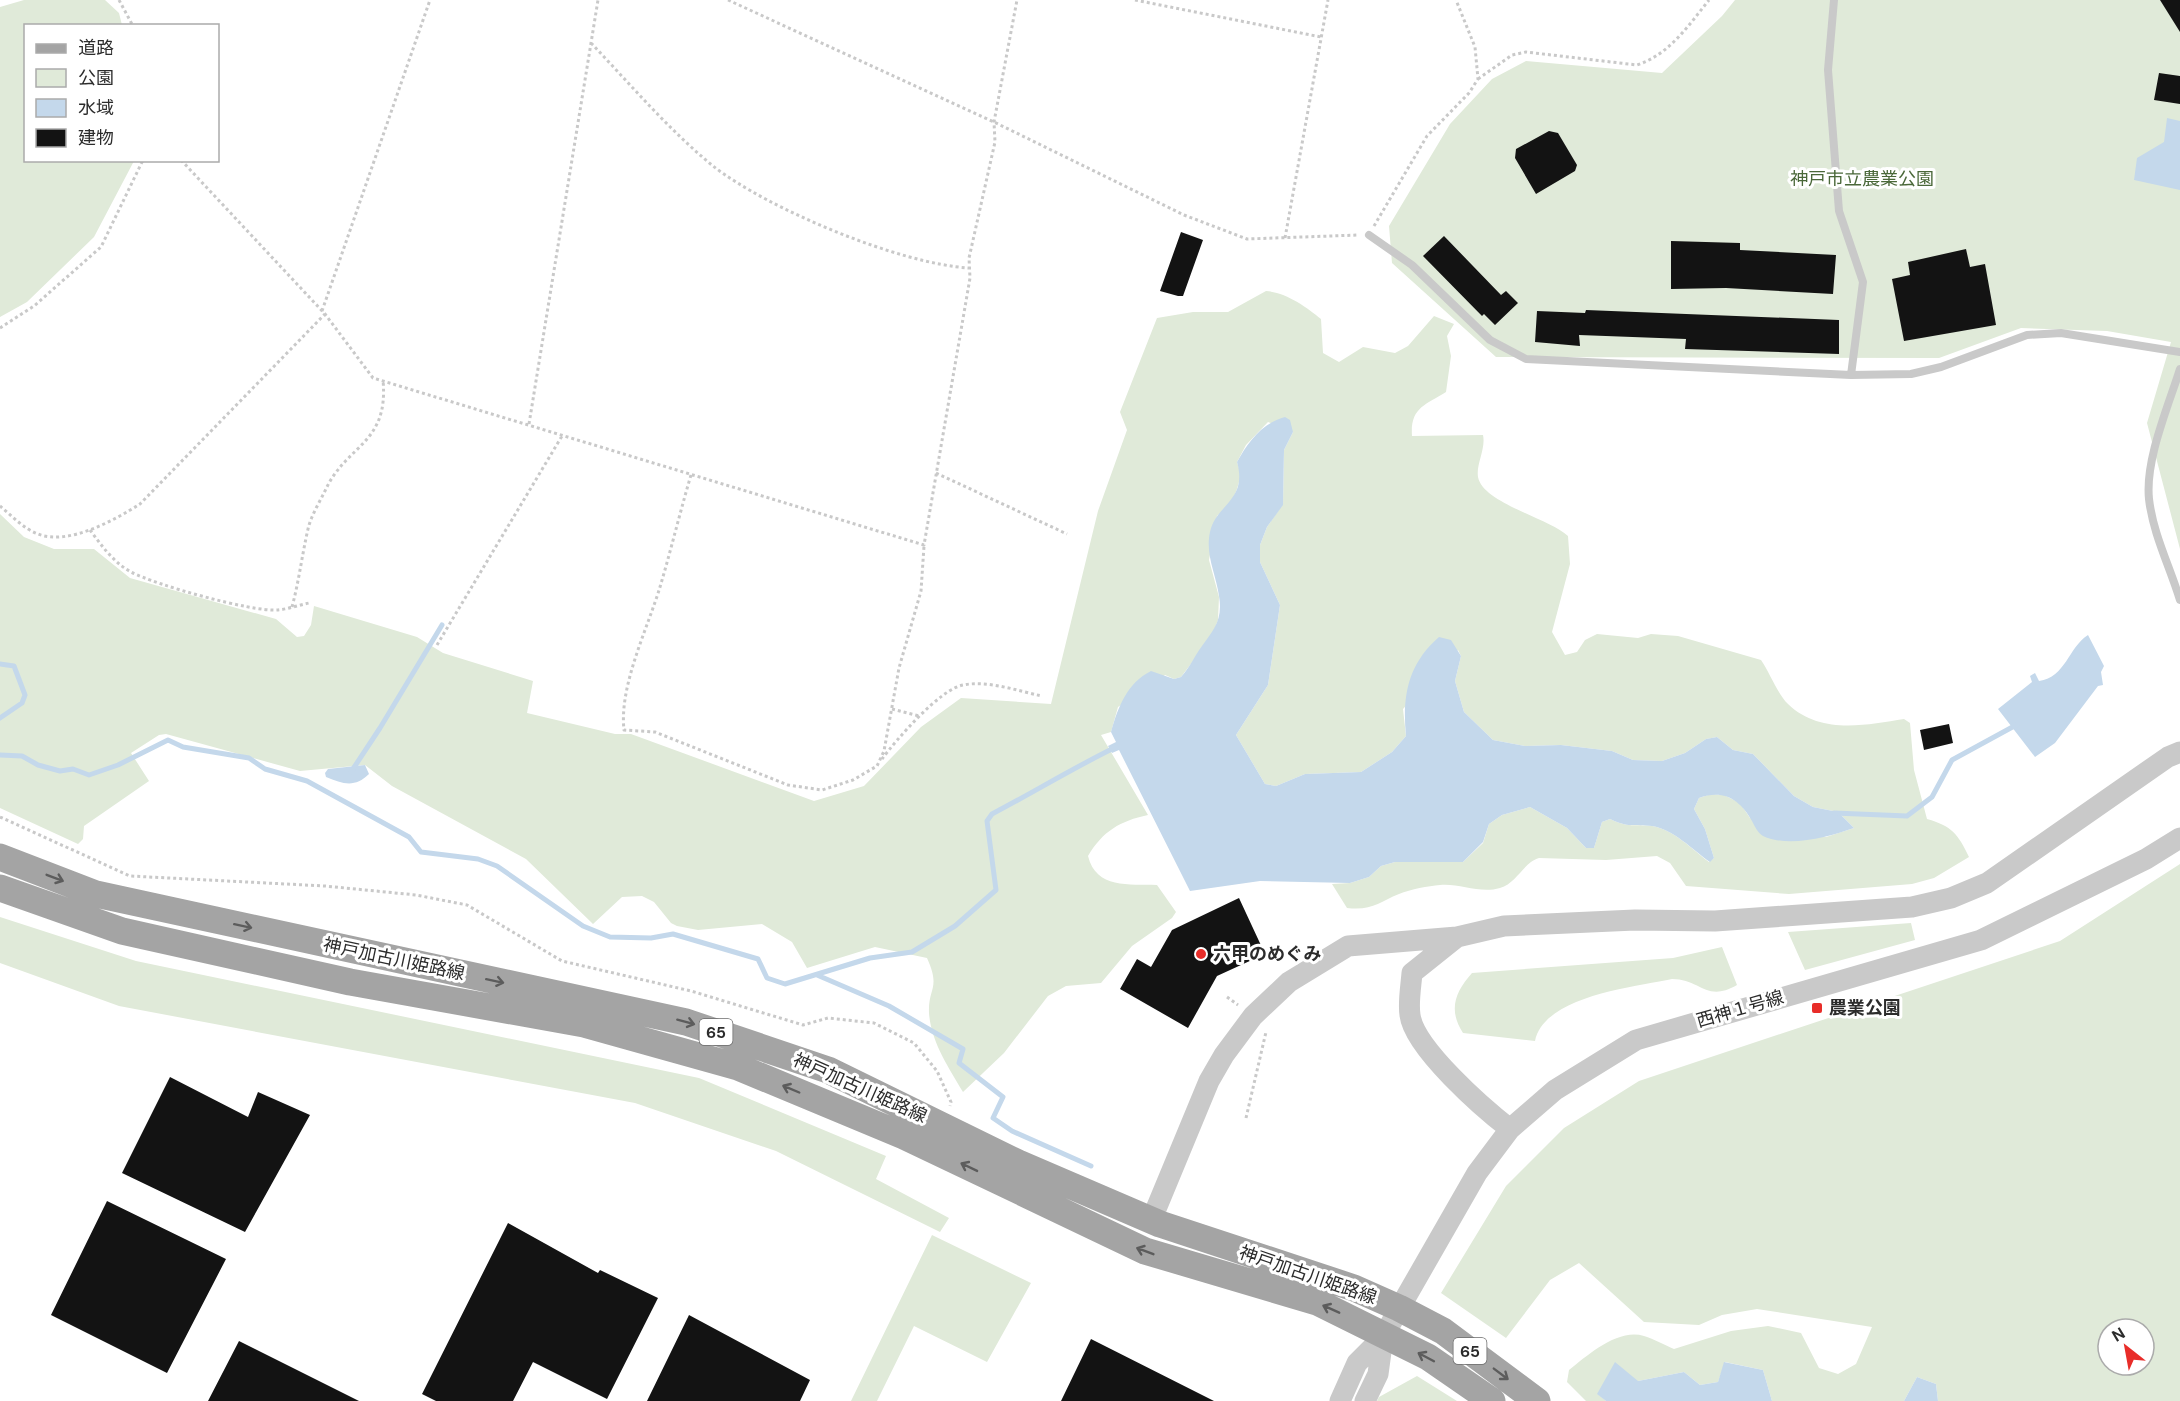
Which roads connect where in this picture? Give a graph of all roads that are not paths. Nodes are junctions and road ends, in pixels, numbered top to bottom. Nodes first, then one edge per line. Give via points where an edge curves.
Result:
1 (1834, 0) edge
2 (1369, 235) road end
3 (2180, 352) edge
4 (2180, 369) edge
5 (1851, 375) junction
6 (2180, 600) edge
7 (2180, 752) edge
8 (2180, 838) edge
9 (0, 857) edge
10 (0, 888) edge
11 (1457, 938) junction
12 (1389, 943) junction
13 (1412, 973) junction
14 (1510, 1129) junction
15 (1151, 1221) junction
16 (1399, 1308) junction
17 (1383, 1336) junction
18 (1340, 1401) edge
19 (1365, 1401) edge
20 (1492, 1401) edge
21 (1537, 1401) edge

1 - 5 lane via 1828,70 1839,211 1863,282
2 - 5 lane via 1412,265 1490,340 1526,359
3 - 5 lane via 2061,333 2027,334 1941,367 1911,374
4 - 6 lane via 2152,461 2149,498
7 - 11 street via 1987,883 1951,898 1912,907 1715,921 1504,926
8 - 14 street, 西神１号線 via 2146,859 1981,940 1636,1040 1556,1090
9 -> 15 main road, 神戸加古川姫路線 / 65 via 96,894 686,1022 828,1070 1018,1163
17 -> 10 main road, 神戸加古川姫路線 / 65 via 1317,1302 1145,1251 904,1136 738,1067 584,1024 350,982 122,931
11 - 12 street
11 - 13 street
12 - 13 street
12 - 15 street via 1348,946 1289,982 1253,1016 1209,1081
13 - 14 street via 1410,1016 1429,1052 1479,1106
14 - 16 street, 西神１号線 via 1477,1173
15 - 16 main road, 神戸加古川姫路線 / 65 via 1354,1288
16 - 17 street, 西神１号線
16 -> 21 main road, 神戸加古川姫路線 / 65 via 1443,1331
17 - 18 street via 1357,1363
17 - 19 street via 1378,1374
20 -> 17 main road, 神戸加古川姫路線 / 65 via 1428,1358

